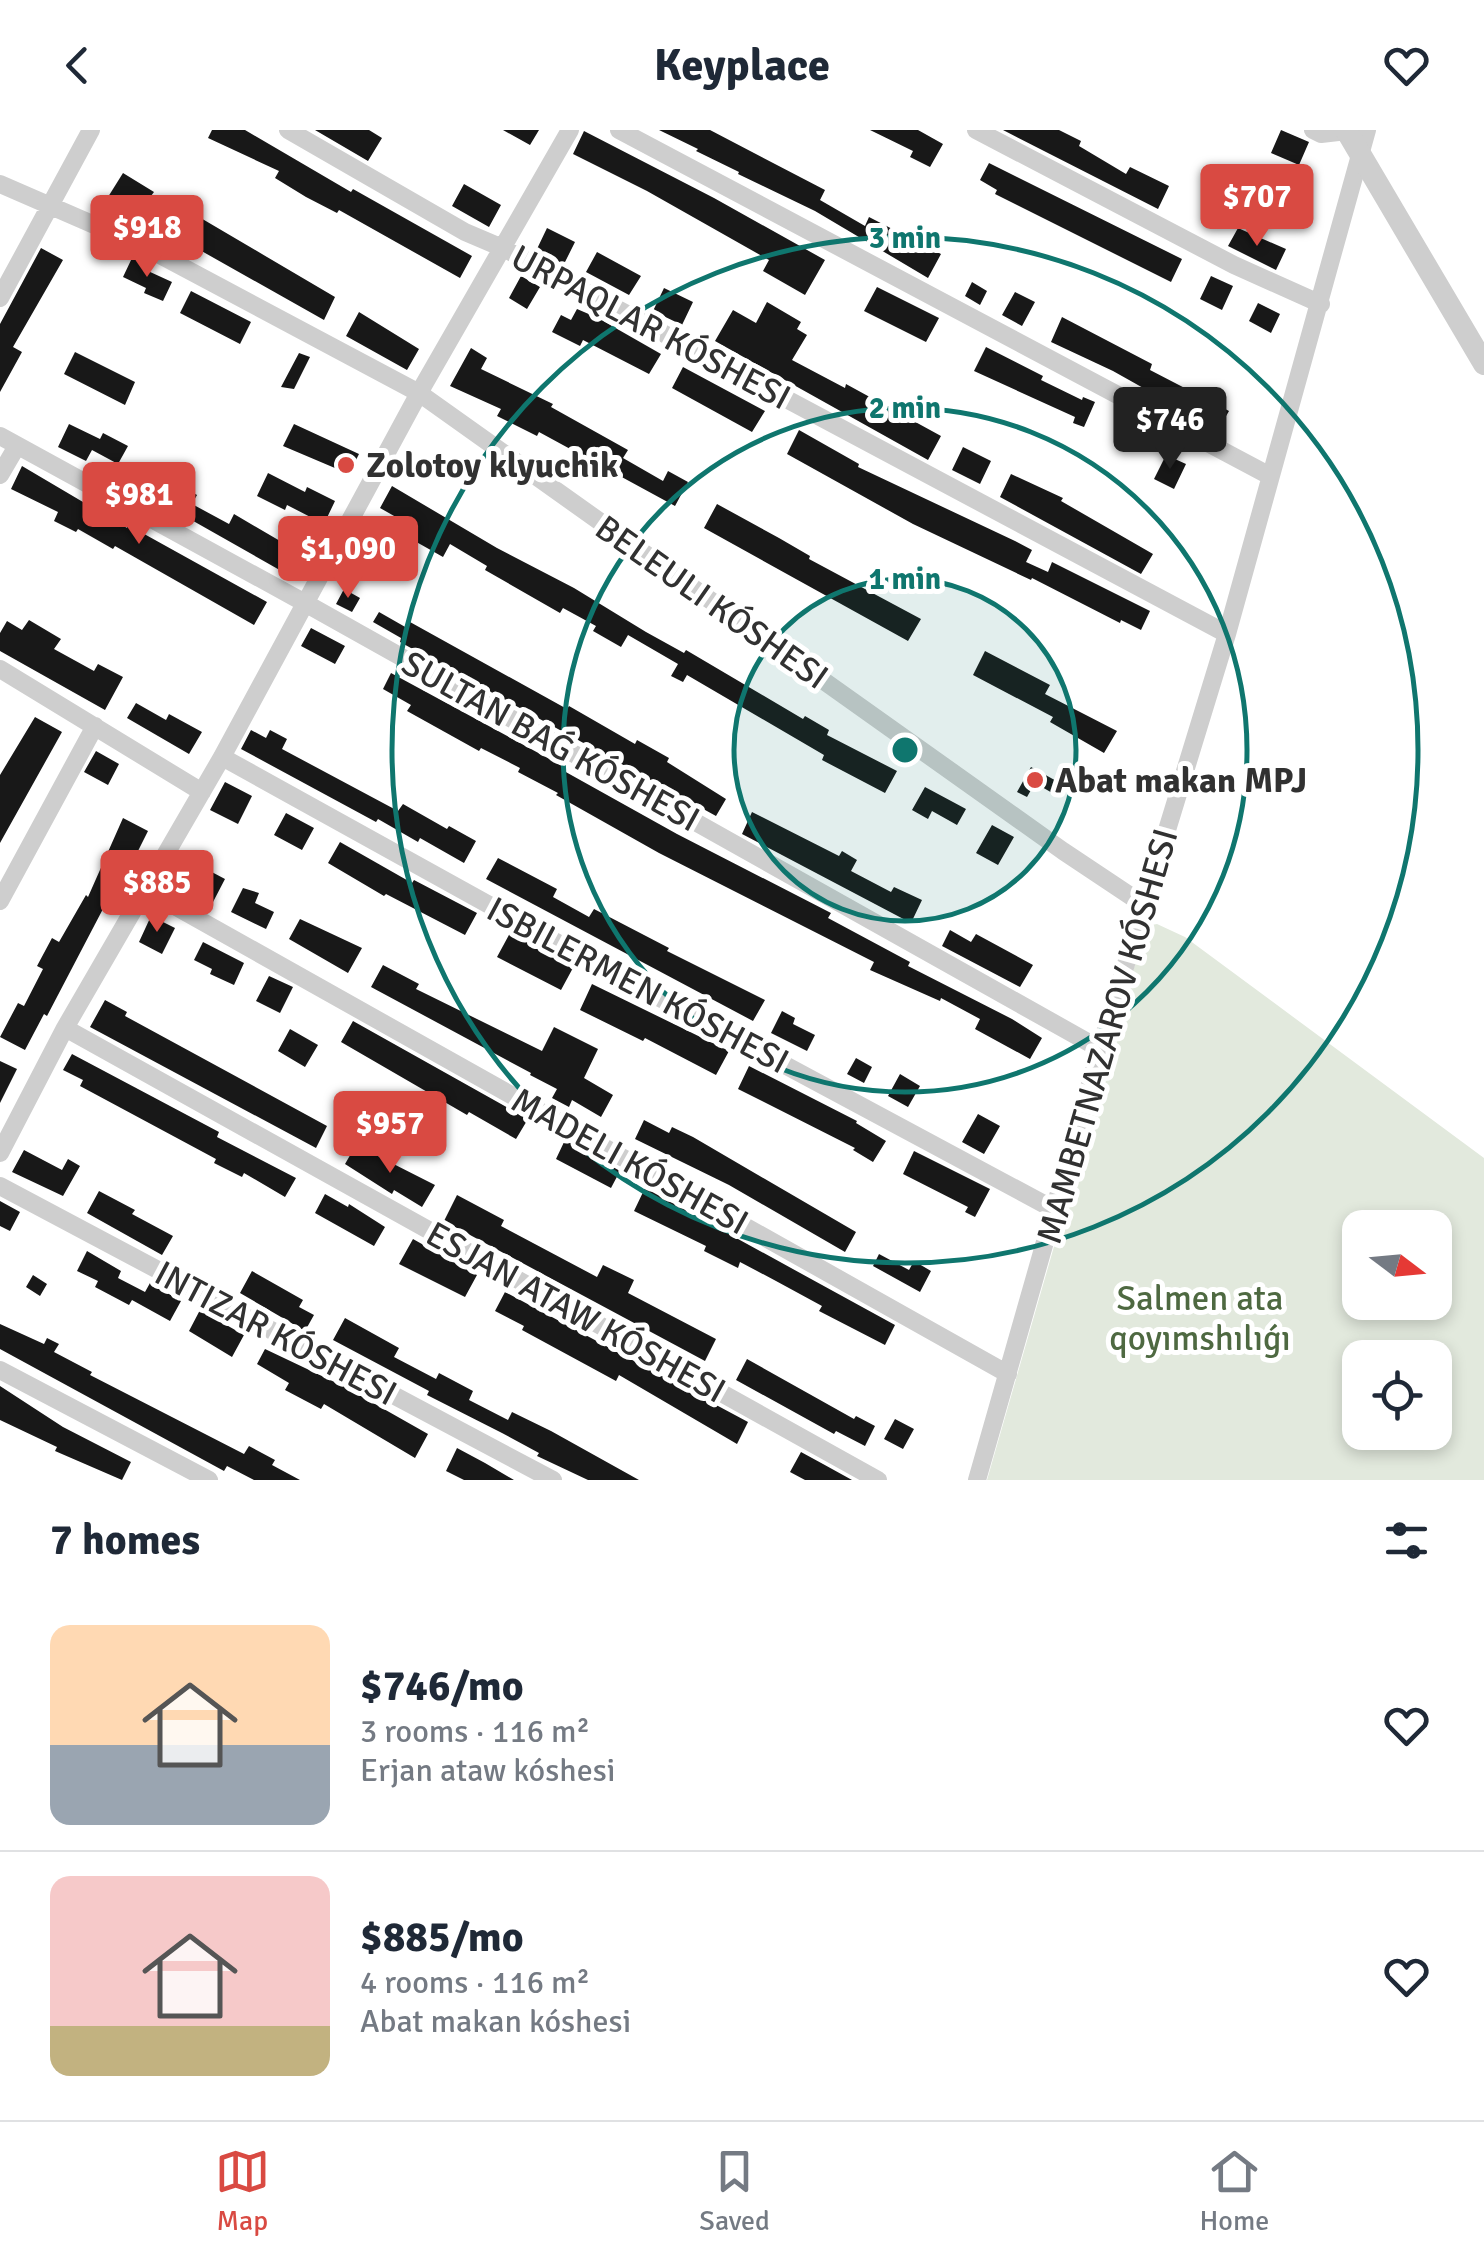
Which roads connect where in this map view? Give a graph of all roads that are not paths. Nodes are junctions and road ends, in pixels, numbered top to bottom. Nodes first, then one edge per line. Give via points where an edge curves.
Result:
1 (91, 130) edge
2 (288, 130) edge
3 (570, 130) edge
4 (619, 130) edge
5 (976, 130) edge
6 (1313, 130) edge
7 (1346, 130) edge
8 (1364, 141) edge
9 (0, 184) edge
10 (52, 208) junction
11 (505, 248) junction
12 (0, 298) edge
13 (1321, 304) junction
14 (1484, 364) edge
15 (420, 393) junction
16 (9, 441) edge
17 (0, 476) edge
18 (1270, 476) junction
19 (305, 603) junction
20 (1228, 634) junction
21 (0, 669) edge
22 (95, 726) junction
23 (222, 757) junction
24 (202, 792) junction
25 (146, 890) junction
26 (0, 901) edge
27 (1144, 906) junction
28 (65, 1028) junction
29 (1100, 1049) junction
30 (0, 1153) edge
31 (0, 1186) edge
32 (1055, 1210) junction
33 (0, 1370) edge
34 (1008, 1374) junction
35 (210, 1480) edge
36 (553, 1480) edge
37 (878, 1480) edge
38 (977, 1480) edge

1 - 10 street
2 - 11 street, URPAQLAR KÓSHESI via 465,232
3 - 11 street
4 - 18 street
5 - 13 street
6 - 7 street
7 - 8 street
8 - 13 street, MAMBETNAZAROV KÓSHESI
8 - 14 street
9 - 10 street, BELEULI KÓSHESI
10 - 12 street
10 - 15 street, BELEULI KÓSHESI via 144,247
11 - 15 street
11 - 20 street, URPAQLAR KÓSHESI
13 - 18 street, MAMBETNAZAROV KÓSHESI
15 - 19 street
15 - 27 street, BELEULI KÓSHESI
16 - 17 street
16 - 19 street, SULTAN BAǴ KÓSHESI
18 - 20 street, MAMBETNAZAROV KÓSHESI
19 - 23 street
19 - 29 street, SULTAN BAǴ KÓSHESI
20 - 27 street, MAMBETNAZAROV KÓSHESI
21 - 22 street
22 - 24 street
22 - 26 street
23 - 24 street
23 - 32 street, ISBILERMEN KÓSHESI
24 - 25 street
25 - 28 street
25 - 34 street, MADELI KÓSHESI
27 - 29 street, MAMBETNAZAROV KÓSHESI
28 - 30 street
28 - 37 street, ESJAN ATAW KÓSHESI
29 - 32 street, MAMBETNAZAROV KÓSHESI
31 - 36 street, INTIZAR KÓSHESI
32 - 34 street, MAMBETNAZAROV KÓSHESI
33 - 35 street
34 - 38 street, MAMBETNAZAROV KÓSHESI

